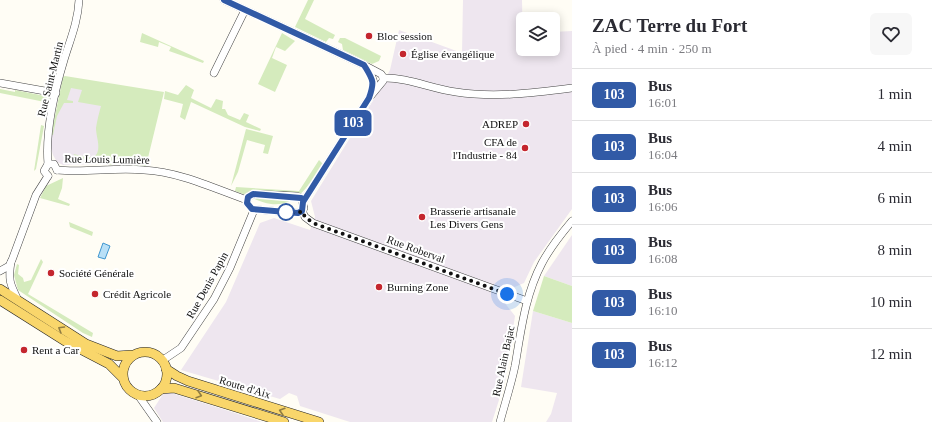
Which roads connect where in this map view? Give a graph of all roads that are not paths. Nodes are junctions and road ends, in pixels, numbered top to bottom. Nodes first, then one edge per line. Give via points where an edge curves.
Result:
1 (78, 0) edge
2 (224, 0) edge
3 (245, 10) junction
4 (214, 73) dead end
5 (377, 79) junction
6 (0, 83) edge
7 (572, 88) edge
8 (56, 93) junction
9 (48, 164) junction
10 (57, 170) junction
11 (48, 176) junction
12 (247, 200) junction
13 (303, 202) junction
14 (254, 210) junction
15 (302, 211) junction
16 (572, 221) edge
17 (12, 260) junction
18 (0, 271) edge
19 (0, 289) edge
20 (0, 300) edge
21 (527, 301) junction
22 (19, 302) junction
23 (131, 355) junction
24 (165, 365) junction
25 (122, 377) junction
26 (161, 389) junction
27 (138, 395) junction
28 (154, 420) edge
29 (284, 422) edge
30 (319, 422) edge
31 (500, 422) edge

1 - 8 street, Rue Saint-Martin via 76,26
2 - 3 street
3 - 4 street
3 - 5 street via 364,65
5 - 7 street via 395,78 439,90 470,94 501,95
5 - 13 street via 369,98
6 - 8 street
8 - 9 street, Rue Saint-Martin via 48,141
9 - 10 street via 54,164
9 - 11 street via 44,171
10 - 11 street via 54,175
10 - 12 street, Rue Louis Lumière via 163,172 189,178
11 - 17 street via 39,187
12 - 13 street via 253,194 298,196
12 - 14 street via 249,208
13 - 15 street
14 - 15 street via 298,213
14 - 24 street, Rue Denis Papin via 237,253 214,299 181,348
15 - 21 street, Rue Roberval via 313,223
16 - 21 street, Rue Alain Bajac via 542,263
17 - 18 street via 9,266
17 - 22 street via 9,283
19 - 22 main road
20 - 25 main road via 65,341 109,364
21 - 31 street, Rue Alain Bajac via 513,377
23 -> 22 main road via 117,356 95,348
23 - 24 main road via 143,351 151,352
23 - 25 main road via 122,369
24 - 26 main road via 165,383
30 -> 24 main road, Route d'Aix via 188,381 177,376
25 - 27 main road via 131,392
26 - 27 main road via 150,395
26 -> 29 main road, Route d'Aix via 174,388
27 - 28 street

